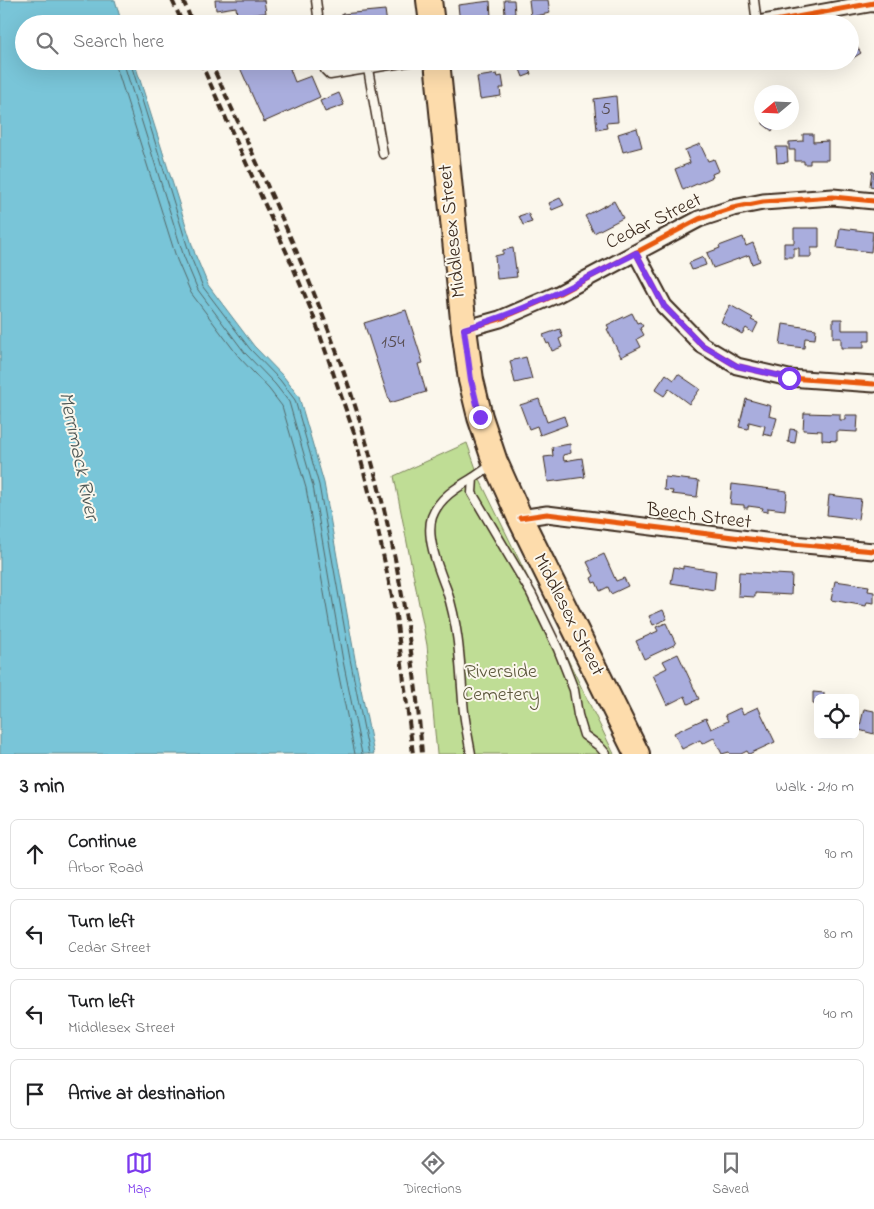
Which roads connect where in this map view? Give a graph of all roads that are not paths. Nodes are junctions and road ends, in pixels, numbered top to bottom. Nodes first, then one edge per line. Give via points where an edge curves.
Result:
1 (316, 0) edge
2 (429, 0) edge
3 (754, 0) edge
4 (874, 1) edge
5 (318, 15) edge
6 (431, 15) edge
7 (756, 15) edge
8 (803, 15) edge
9 (325, 70) edge
10 (362, 70) edge
11 (368, 70) edge
12 (437, 70) edge
13 (383, 154) dead end
14 (874, 202) edge
15 (636, 253) junction
16 (464, 329) junction
17 (874, 384) edge
18 (495, 462) junction
19 (472, 478) junction
20 (520, 518) junction
21 (874, 551) edge
22 (471, 754) edge
23 (606, 754) edge
24 (637, 754) edge

1 - 5 lane
2 - 6 main road
3 - 7 lane
4 - 8 street
9 - 10 lane via 330,75
11 - 13 lane
12 - 16 main road, Middlesex Street
14 - 15 street, Cedar Street via 833,197 763,202 733,208 699,219
15 - 16 street, Cedar Street via 558,294 500,319
15 - 17 street via 664,306 702,345 737,366 789,378
16 - 18 main road, Middlesex Street via 471,380
18 - 19 lane
18 - 20 main road, Middlesex Street
19 - 22 lane via 450,492 440,504 432,518 431,532 458,638
19 - 23 lane via 472,493 531,594 558,650 574,690 584,735
20 - 21 street, Beech Street via 547,514 780,543
20 - 24 main road, Middlesex Street

